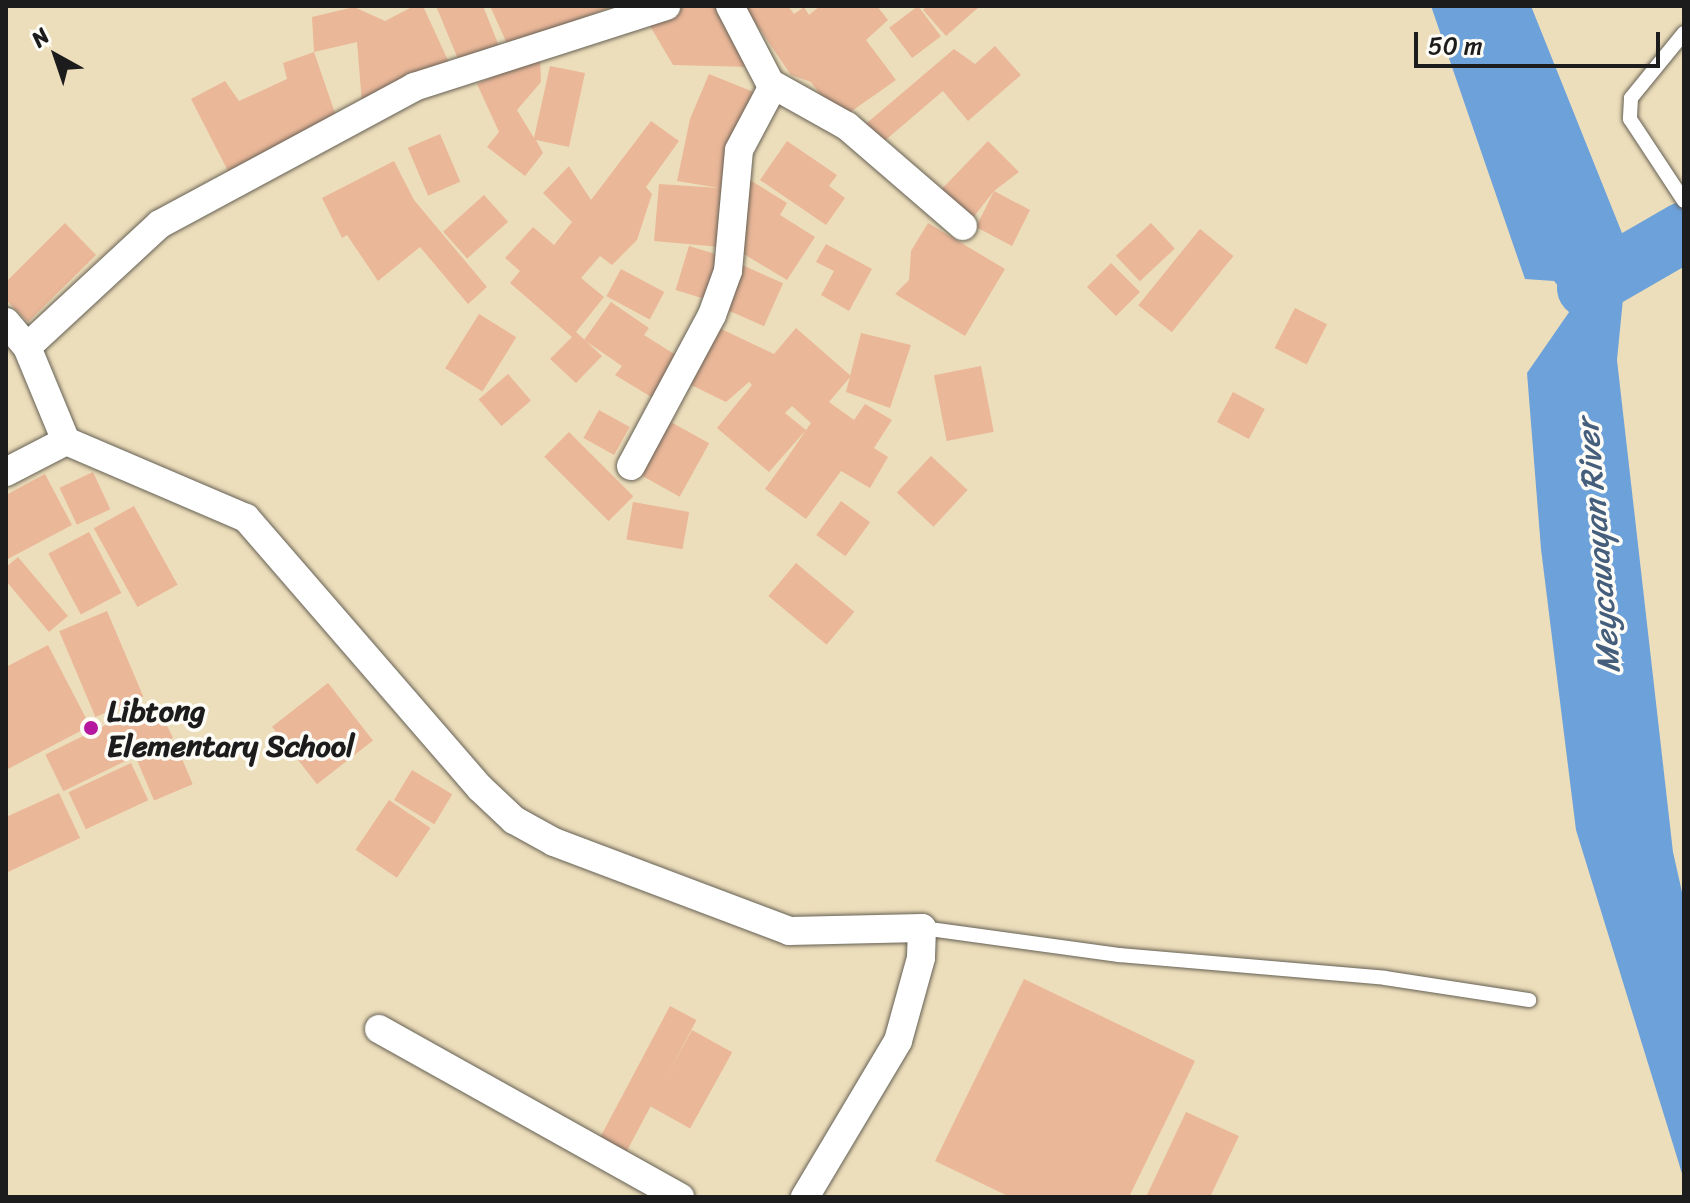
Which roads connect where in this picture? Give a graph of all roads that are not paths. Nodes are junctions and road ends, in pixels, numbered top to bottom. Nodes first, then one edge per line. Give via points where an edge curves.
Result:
1 (666, 6) edge
2 (730, 6) edge
3 (1684, 33) edge
4 (773, 86) junction
5 (1680, 195) edge
6 (963, 226) dead end
7 (6, 322) edge
8 (27, 347) junction
9 (66, 441) junction
10 (631, 466) dead end
11 (6, 472) edge
12 (922, 928) junction
13 (1529, 1000) dead end
14 (379, 1029) dead end
15 (680, 1197) edge
16 (805, 1197) edge

1 - 8 street via 414,87 160,224
2 - 4 street
3 - 5 lane via 1631,98 1630,109 1630,119
4 - 6 street via 847,126
4 - 10 street via 734,167 728,271 712,315
7 - 8 street
8 - 9 street
9 - 11 street
9 - 12 street via 246,518 480,788 514,820 554,842 789,931
12 - 13 lane via 1119,955 1385,978
12 - 16 street via 921,958 898,1041
14 - 15 street

